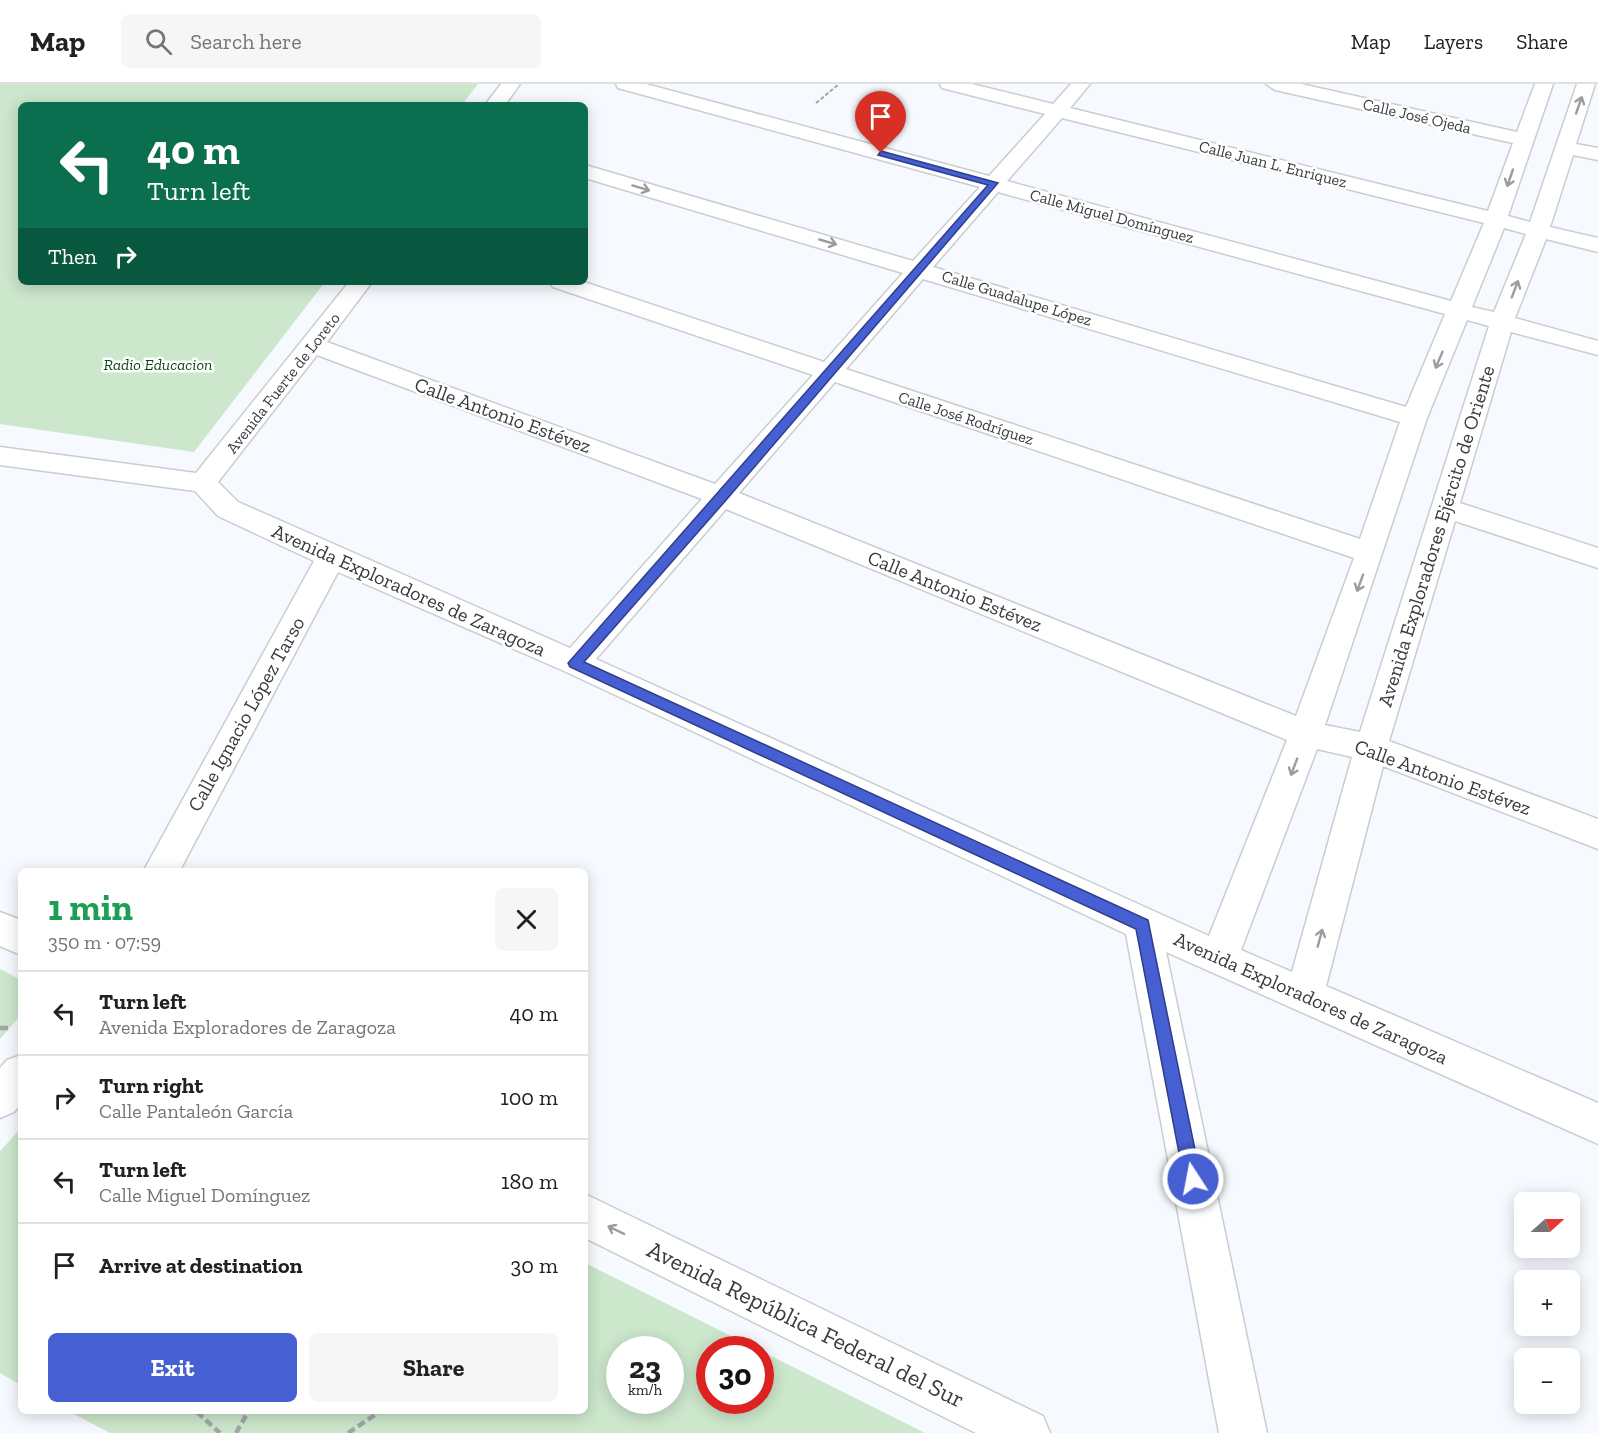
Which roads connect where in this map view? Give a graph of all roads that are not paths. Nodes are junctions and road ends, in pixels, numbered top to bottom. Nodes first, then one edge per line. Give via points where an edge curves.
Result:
1 (511, 84) edge
2 (625, 84) edge
3 (949, 84) edge
4 (1081, 84) edge
5 (1275, 84) edge
6 (1544, 84) edge
7 (1586, 84) edge
8 (497, 102) edge
9 (1059, 110) junction
10 (1523, 140) junction
11 (1564, 147) junction
12 (1598, 154) edge
13 (588, 172) edge
14 (993, 183) junction
15 (1496, 220) junction
16 (1538, 230) junction
17 (1598, 245) edge
18 (919, 268) junction
19 (359, 285) edge
20 (570, 285) edge
21 (1459, 311) junction
22 (1502, 322) junction
23 (313, 345) junction
24 (1598, 348) edge
25 (830, 373) junction
26 (1414, 418) junction
27 (0, 456) edge
28 (203, 483) junction
29 (723, 497) junction
30 (1445, 508) junction
31 (1370, 553) junction
32 (331, 557) junction
33 (1598, 558) edge
34 (575, 663) junction
35 (1306, 734) junction
36 (1371, 748) junction
37 (1598, 834) edge
38 (162, 868) edge
39 (1143, 924) junction
40 (0, 928) edge
41 (18, 937) edge
42 (1220, 956) junction
43 (1305, 995) junction
44 (18, 1077) edge
45 (0, 1098) edge
46 (1598, 1124) edge
47 (588, 1216) edge
48 (1026, 1433) edge
49 (1243, 1433) edge

1 - 8 street
2 - 14 street, Calle Miguel Domínguez
3 - 9 street, Calle Juan L. Enriquez
4 - 9 street
5 - 10 street, Calle José Ojeda
6 - 10 street
11 -> 7 street, Avenida Exploradores Ejército de Oriente
9 - 14 street
9 - 15 street, Calle Juan L. Enriquez
10 -> 15 street
11 - 12 street
11 - 16 street, Avenida Exploradores Ejército de Oriente
13 -> 18 street, Calle Guadalupe López
14 - 18 street
14 - 21 street, Calle Miguel Domínguez
15 - 16 street, Calle Juan L. Enriquez
15 - 21 street
16 - 17 street, Calle Juan L. Enriquez
22 -> 16 street, Avenida Exploradores Ejército de Oriente
18 - 25 street
18 - 26 street, Calle Guadalupe López
19 - 23 street, Avenida Fuerte de Loreto
20 - 25 street, Calle José Rodríguez
21 - 22 street, Calle Miguel Domínguez
21 -> 26 street
22 - 24 street, Calle Miguel Domínguez
22 - 30 street, Avenida Exploradores Ejército de Oriente
23 - 28 street, Avenida Fuerte de Loreto
23 - 29 street, Calle Antonio Estévez
25 - 29 street
25 - 31 street, Calle José Rodríguez
26 - 31 street
27 - 28 street
28 - 32 street, Avenida Exploradores de Zaragoza via 228,509
29 - 34 street
29 - 35 street, Calle Antonio Estévez
30 - 33 street
30 - 36 street, Avenida Exploradores Ejército de Oriente
31 -> 35 street
32 - 34 street, Avenida Exploradores de Zaragoza
32 - 38 street, Calle Ignacio López Tarso
34 - 39 street, Avenida Exploradores de Zaragoza
35 - 36 street, Calle Antonio Estévez
35 -> 42 street
36 - 37 street, Calle Antonio Estévez
43 -> 36 street, Avenida Exploradores Ejército de Oriente
39 - 42 street, Avenida Exploradores de Zaragoza
39 - 49 street
40 - 41 street
42 - 43 street, Avenida Exploradores de Zaragoza
43 - 46 street, Avenida Exploradores de Zaragoza
44 - 45 street
48 -> 47 street, Avenida República Federal del Sur

